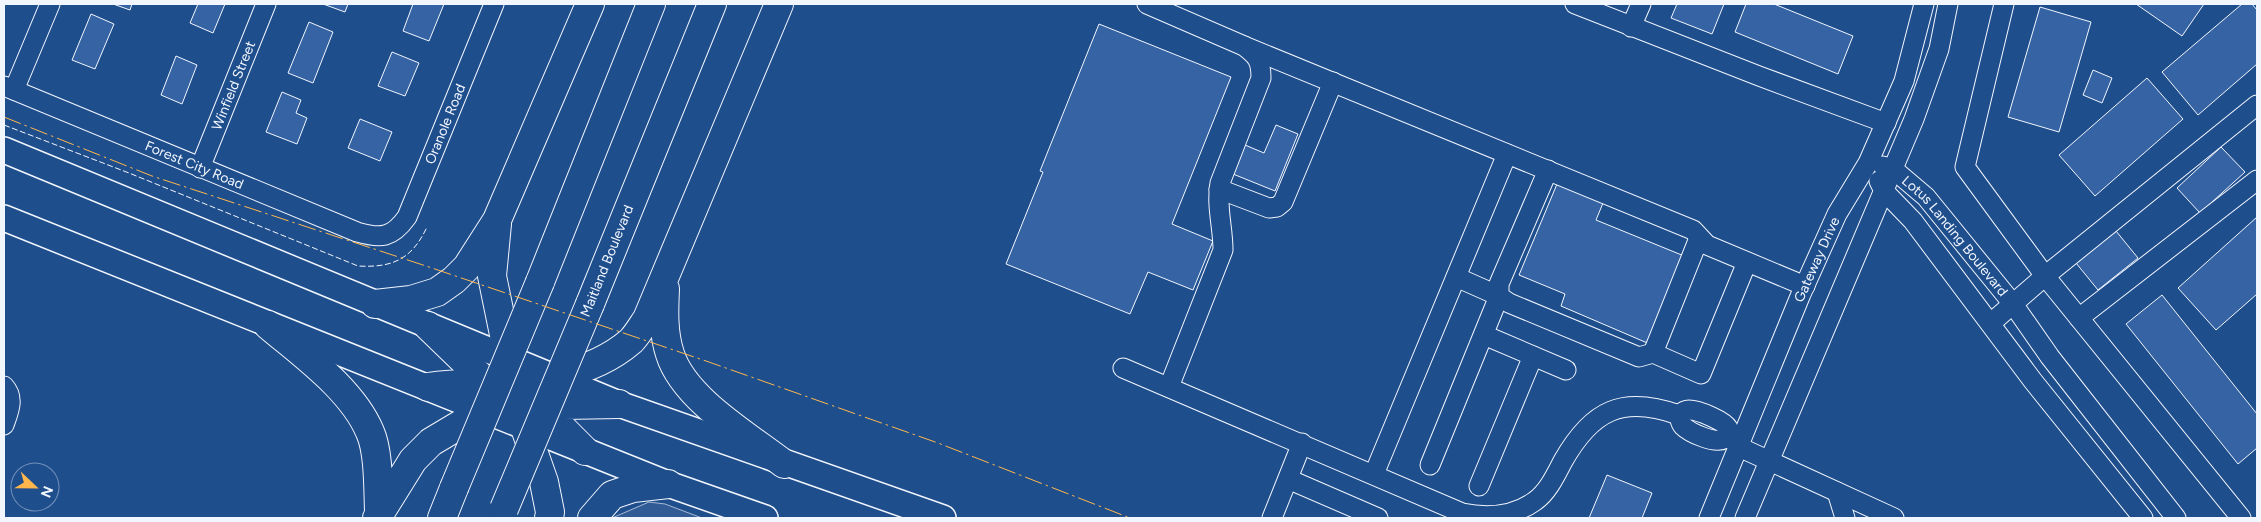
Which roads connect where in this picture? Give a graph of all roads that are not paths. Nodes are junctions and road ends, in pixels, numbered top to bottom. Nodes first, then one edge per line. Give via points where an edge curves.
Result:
1 (50, 4) edge
2 (266, 4) edge
3 (494, 4) edge
4 (590, 4) edge
5 (651, 4) edge
6 (712, 4) edge
7 (779, 4) edge
8 (1147, 4) edge
9 (1575, 4) edge
10 (1641, 4) edge
11 (1924, 4) edge
12 (1948, 4) edge
13 (2004, 4) edge
14 (1631, 27) junction
15 (1244, 46) junction
16 (1332, 82) junction
17 (9, 88) edge
18 (2257, 105) edge
19 (1886, 123) junction
20 (4, 150) edge
21 (1507, 154) junction
22 (1868, 163) junction
23 (200, 168) junction
24 (1893, 169) junction
25 (1548, 170) junction
26 (2257, 180) edge
27 (1219, 189) junction
28 (1884, 191) junction
29 (4, 218) edge
30 (497, 220) junction
31 (386, 236) joint
32 (1699, 238) junction
33 (1747, 262) junction
34 (665, 275) junction
35 (2045, 276) junction
36 (1456, 278) junction
37 (1805, 286) junction
38 (1500, 296) junction
39 (368, 301) junction
40 (2012, 304) junction
41 (2079, 318) junction
42 (1991, 323) junction
43 (268, 325) junction
44 (428, 326) junction
45 (1484, 335) junction
46 (1653, 353) junction
47 (1533, 356) junction
48 (1124, 368) dead end
49 (515, 370) junction
50 (1566, 370) dead end
51 (553, 377) junction
52 (488, 384) junction
53 (4, 386) edge
54 (428, 387) junction
55 (1169, 387) junction
56 (619, 404) junction
57 (539, 405) junction
58 (496, 409) junction
59 (4, 425) edge
60 (525, 428) junction
61 (1733, 441) junction
62 (1302, 443) junction
63 (584, 451) junction
64 (1770, 460) junction
65 (784, 464) junction
66 (1430, 465) dead end
67 (1374, 474) junction
68 (1288, 479) junction
69 (668, 484) junction
70 (1479, 486) dead end
71 (1837, 492) junction
72 (502, 514) edge
73 (378, 515) edge
74 (1505, 516) edge
75 (442, 518) edge
76 (549, 518) edge
77 (592, 518) edge
78 (765, 518) edge
79 (943, 518) edge
80 (1272, 518) edge
81 (1378, 518) edge
82 (1709, 518) edge
83 (1745, 518) edge
84 (1845, 518) edge
85 (1894, 518) edge
86 (2143, 518) edge
87 (2176, 518) edge
88 (2241, 518) edge

1 - 17 street
2 - 23 street, Winfield Street
3 - 31 street, Oranole Road via 406,217
4 - 30 highway
5 - 75 highway, bridge
6 - 72 highway, Maitland Boulevard, bridge
7 - 34 highway
8 - 15 street
9 - 14 street
10 - 14 street
11 - 19 street, Gateway Drive via 1904,81
12 - 24 street via 1939,49
13 - 35 street via 1965,166
14 - 19 street
15 - 16 street
15 - 27 street via 1261,65 1262,78
16 - 21 street
16 - 27 street via 1283,202 1276,208 1269,208
17 - 23 street, Forest City Road
18 - 35 street
19 - 22 street, Gateway Drive
20 - 39 main road
21 - 25 street
21 - 36 street
22 - 24 street, Lotus Landing Boulevard
22 - 28 street, Lotus Landing Boulevard
22 - 37 street, Gateway Drive via 1838,214
23 - 31 street, Forest City Road via 357,232
24 - 28 street
24 - 40 street, Lotus Landing Boulevard via 1926,197
25 - 32 street via 1693,230
25 - 38 street via 1499,284
26 - 41 street
27 - 55 street via 1223,250
28 - 42 street, Lotus Landing Boulevard via 1913,222
28 - 64 street
29 - 43 main road
30 - 39 highway via 467,267 437,292 411,300
30 - 49 highway via 492,276
32 - 33 street via 1707,245
32 - 46 street
33 - 37 street
33 - 46 street via 1701,374
34 - 51 highway via 647,319 632,340 594,364
34 - 65 highway via 664,321 670,354 677,370 697,395
35 - 40 street
35 - 41 street
36 - 38 street
36 - 67 street
37 - 61 street, Gateway Drive
38 - 45 street
38 - 46 street via 1508,303 1639,357
39 - 44 main road
40 - 42 street
40 - 87 street, Lotus Landing Boulevard
41 - 88 street
42 - 86 street, Lotus Landing Boulevard
43 - 54 main road
43 - 73 highway via 352,402 370,432 375,455
44 - 49 main road
44 - 52 highway
45 - 47 street
45 - 66 street
47 - 50 street
47 - 70 street
48 - 55 street
49 - 51 highway
49 - 52 highway
49 - 57 highway
51 - 56 main road
52 - 54 highway
52 - 58 highway
53 - 59 street via 9,392 10,407
54 - 58 main road
55 - 62 street
56 - 57 highway
56 - 65 main road
57 - 58 highway
57 - 63 highway
58 - 60 highway
58 - 73 highway via 451,428 419,454
60 - 63 main road
60 - 76 highway via 544,482
61 - 64 street
61 - 74 street via 1716,440 1687,429 1679,415 1656,407 1618,408 1598,418 1578,436 1536,501
61 - 82 street, Gateway Drive
62 - 67 street
62 - 68 street
63 - 69 main road
64 - 71 street
64 - 83 street
65 - 79 main road
67 - 74 street via 1462,513
68 - 80 street
68 - 81 street
69 - 77 highway via 633,488 612,495
69 - 78 main road
71 - 84 street
71 - 85 street

